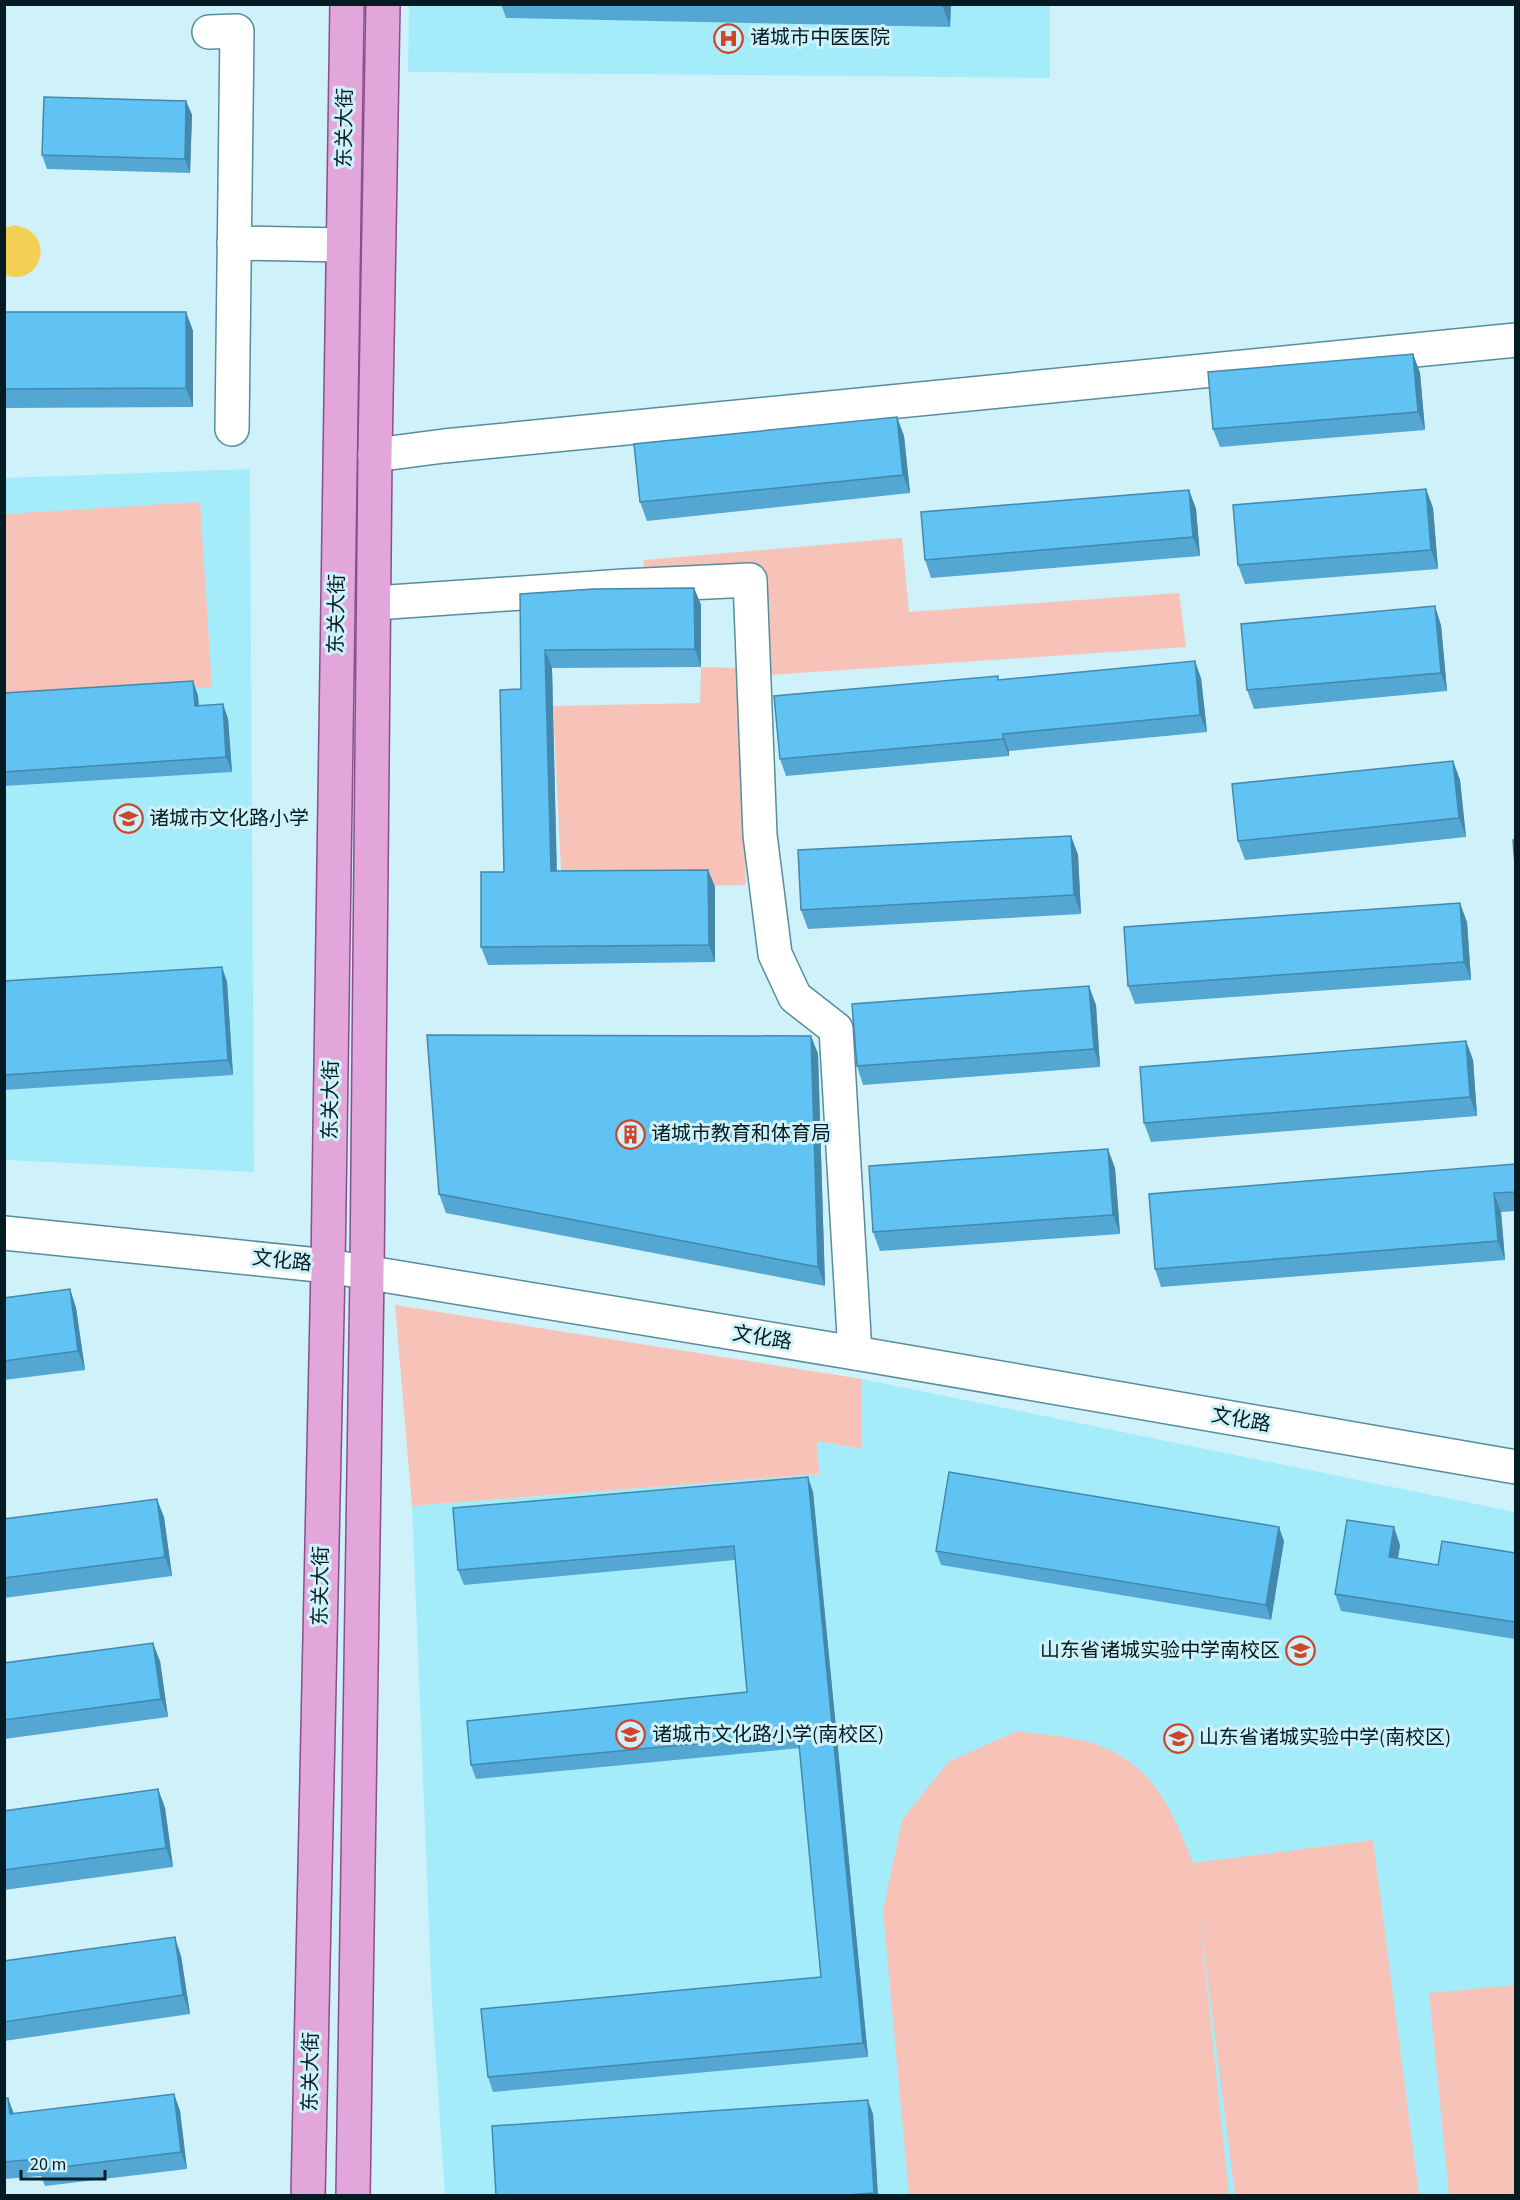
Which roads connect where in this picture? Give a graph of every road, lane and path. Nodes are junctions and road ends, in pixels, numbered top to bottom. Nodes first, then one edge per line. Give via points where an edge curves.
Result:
1 (347, 4) edge
2 (383, 4) edge
3 (208, 32) dead end
4 (234, 243) junction
5 (343, 245) junction
6 (1515, 340) edge
7 (231, 429) dead end
8 (375, 455) junction
9 (375, 603) junction
10 (4, 1233) edge
11 (328, 1266) junction
12 (367, 1274) junction
13 (855, 1353) junction
14 (1515, 1467) edge
15 (308, 2196) edge
16 (353, 2196) edge

1 - 5 main road, 东关大街
2 - 8 main road, 东关大街
3 - 4 street via 237,31
4 - 5 street
4 - 7 street
5 - 11 main road, 东关大街
6 - 8 street
8 - 9 main road, 东关大街
9 - 12 main road, 东关大街
9 - 13 street via 750,580 760,835 775,954 795,997 836,1029
10 - 11 street, 文化路
11 - 12 street, 文化路
11 - 15 main road, 东关大街
12 - 13 street, 文化路
12 - 16 main road, 东关大街
13 - 14 street, 文化路

